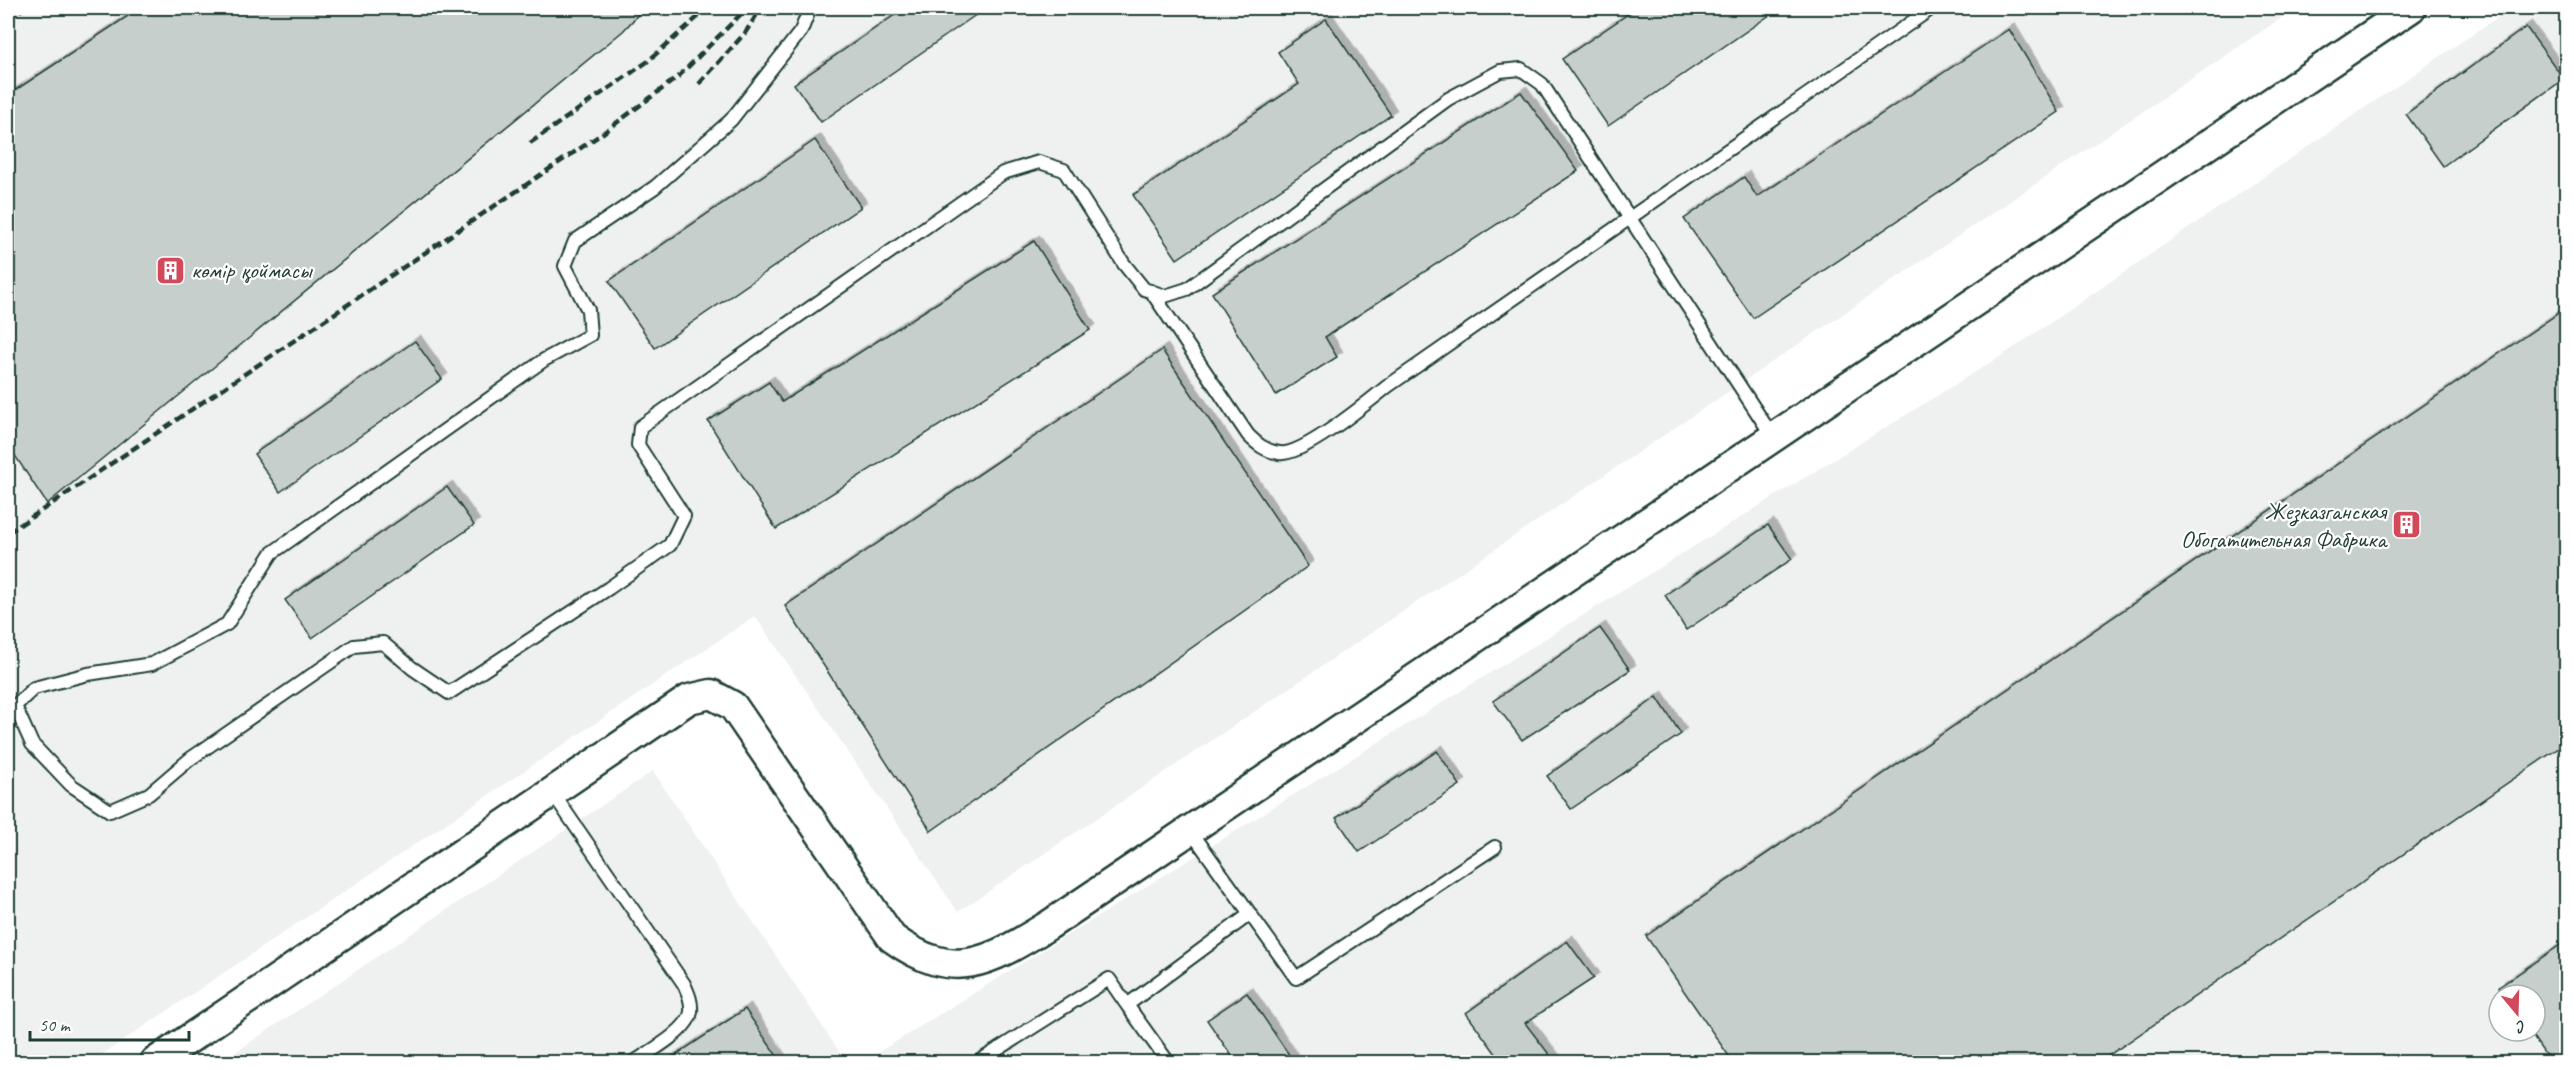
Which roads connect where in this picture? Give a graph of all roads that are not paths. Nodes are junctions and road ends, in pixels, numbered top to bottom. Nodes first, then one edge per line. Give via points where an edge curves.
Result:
1 (810, 8) edge
2 (1932, 8) edge
3 (2411, 8) edge
4 (1630, 218) junction
5 (1151, 291) junction
6 (1773, 437) junction
7 (552, 792) junction
8 (1189, 829) junction
9 (1495, 847) dead end
10 (1250, 914) junction
11 (1126, 1005) junction
12 (155, 1062) edge
13 (634, 1062) edge
14 (978, 1062) edge
15 (1168, 1062) edge

1 - 5 lane via 801,31 731,120 655,188 576,241 565,266 588,309 590,335 544,360 272,553 227,624 152,664 34,688 15,706 32,744 71,785 110,811 149,794 190,759 354,646 383,643 411,668 449,693 609,588 670,545 684,516 638,445 640,427 1003,173 1039,162 1064,170 1124,264 1144,289
2 - 4 lane
3 - 6 street
4 - 5 lane via 1542,84 1521,69 1500,71 1448,99 1187,289 1165,296
4 - 5 lane via 1325,434 1281,454 1262,448 1248,435
4 - 6 lane
6 - 8 street
7 - 8 street via 689,699 711,694 720,697 733,706 892,938 930,960 969,965 1006,951 1049,925
7 - 12 street
7 - 13 lane via 684,984 691,1000 691,1014 682,1028
8 - 10 lane
9 - 10 lane via 1296,978
10 - 11 lane
11 - 14 lane via 1109,979
11 - 15 lane

